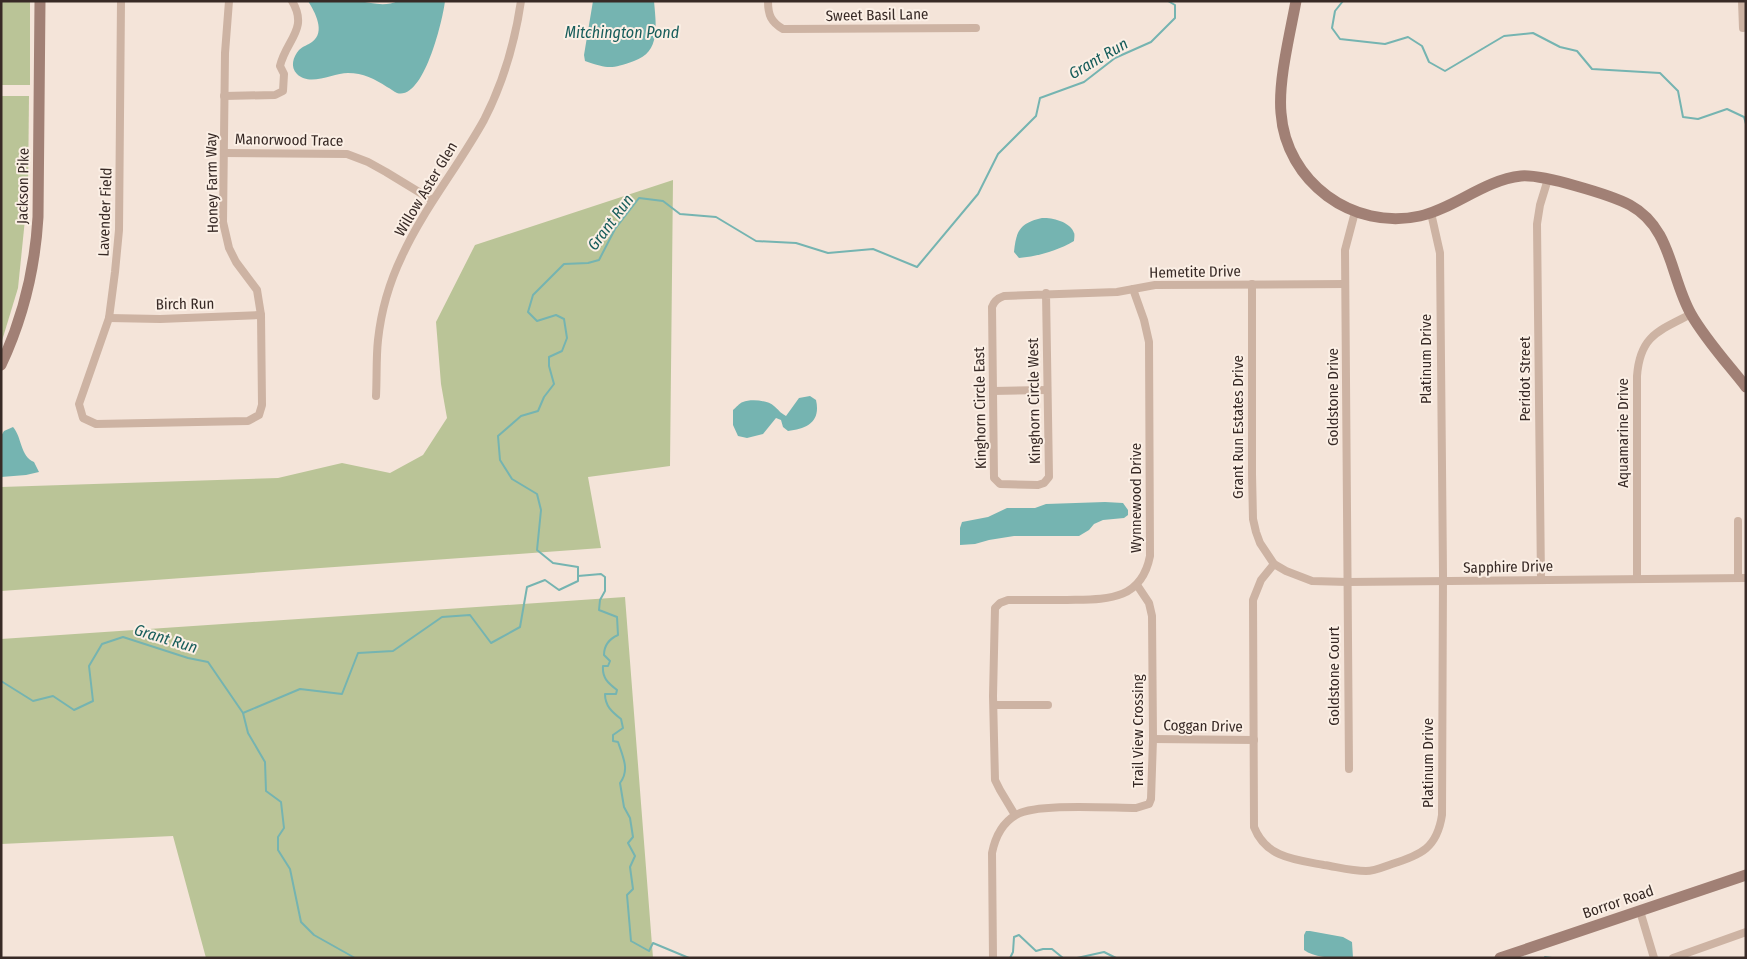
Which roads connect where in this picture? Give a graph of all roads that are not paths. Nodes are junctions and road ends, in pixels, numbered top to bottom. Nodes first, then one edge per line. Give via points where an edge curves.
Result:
1 (40, 1) edge
2 (121, 1) edge
3 (229, 1) edge
4 (292, 1) edge
5 (521, 1) edge
6 (768, 1) edge
7 (1296, 1) edge
8 (1742, 1) edge
9 (976, 28) dead end
10 (1743, 28) dead end
11 (224, 96) junction
12 (224, 153) junction
13 (1548, 179) junction
14 (432, 200) junction
15 (1355, 212) junction
16 (1431, 213) junction
17 (1252, 284) junction
18 (1345, 284) junction
19 (1133, 289) junction
20 (1046, 294) junction
21 (992, 307) joint
22 (1691, 314) junction
23 (261, 315) junction
24 (109, 318) junction
25 (1, 365) edge
26 (1746, 387) edge
27 (1047, 390) junction
28 (993, 391) junction
29 (376, 396) dead end
30 (83, 418) joint
31 (1021, 486) joint
32 (1738, 521) dead end
33 (1274, 564) junction
34 (1742, 578) edge
35 (1637, 579) junction
36 (1542, 580) junction
37 (1348, 582) junction
38 (1443, 582) junction
39 (1137, 585) junction
40 (994, 705) junction
41 (1048, 705) dead end
42 (1153, 739) junction
43 (1254, 740) junction
44 (1349, 769) dead end
45 (1015, 815) junction
46 (1746, 875) edge
47 (1640, 911) junction
48 (1746, 932) edge
49 (993, 958) edge
50 (1500, 958) edge
51 (1654, 958) edge
52 (1673, 958) edge

1 - 25 street, Jackson Pike via 36,246 25,303
2 - 24 street, Lavender Field via 119,230
3 - 11 street, Honey Farm Way
4 - 11 street via 300,21 280,66 284,74 283,91 275,95
5 - 14 street, Willow Aster Glen via 499,87 484,119
6 - 9 street, Sweet Basil Lane via 770,18 783,29
7 - 15 street via 1280,99 1285,136 1306,177 1328,198
8 - 10 street
11 - 12 street, Honey Farm Way
12 - 14 street, Manorwood Trace via 347,154 368,162
12 - 23 street, Honey Farm Way via 226,236 236,262 257,290
13 - 16 street via 1523,176 1498,181
13 - 22 street via 1620,200 1648,218 1664,242
13 - 36 street, Peridot Street via 1537,224
14 - 29 street, Willow Aster Glen via 401,257 382,318
15 - 16 street via 1391,219
15 - 18 street, Goldstone Drive via 1345,250
16 - 38 street, Platinum Drive via 1440,253
17 - 18 street, Hemetite Drive
17 - 19 street, Hemetite Drive via 1155,285
17 - 33 street, Grant Run Estates Drive via 1253,519 1260,543
18 - 37 street, Goldstone Drive
19 - 20 street, Hemetite Drive
19 - 39 street, Wynnewood Drive via 1144,320 1150,362 1150,556 1145,574
20 - 21 street, Hemetite Drive via 1004,296
20 - 27 street, Kinghorn Circle West
21 - 28 street, Kinghorn Circle East
22 - 26 street
22 - 35 street, Aquamarine Drive via 1655,334 1640,353 1637,376
23 - 24 street, Birch Run
23 - 30 street, Honey Farm Way via 262,404 259,415 248,421 96,424
24 - 30 street, Lavender Field via 79,404
27 - 28 street
27 - 31 street, Kinghorn Circle West via 1049,477 1044,483
28 - 31 street, Kinghorn Circle East via 994,478 1000,484
32 - 34 street
33 - 37 street, Sapphire Drive via 1312,581
33 - 43 street, Platinum Drive via 1261,580 1253,600
34 - 35 street, Sapphire Drive
35 - 36 street, Sapphire Drive
36 - 38 street, Sapphire Drive
37 - 38 street, Sapphire Drive
37 - 44 street, Goldstone Court
38 - 43 street, Platinum Drive via 1442,815 1436,838 1426,850 1414,857 1366,871 1297,861 1271,851 1254,827
39 - 40 street via 1118,597 1102,600 1008,600 996,605
39 - 42 street, Trail View Crossing via 1149,603 1152,616
40 - 41 street
40 - 45 street via 995,780
42 - 43 street, Coggan Drive
42 - 45 street, Trail View Crossing via 1149,804 1136,808 1048,808
45 - 49 street via 994,842 992,853
46 - 47 street, Borror Road
47 - 50 street, Borror Road
47 - 51 street
48 - 52 street

